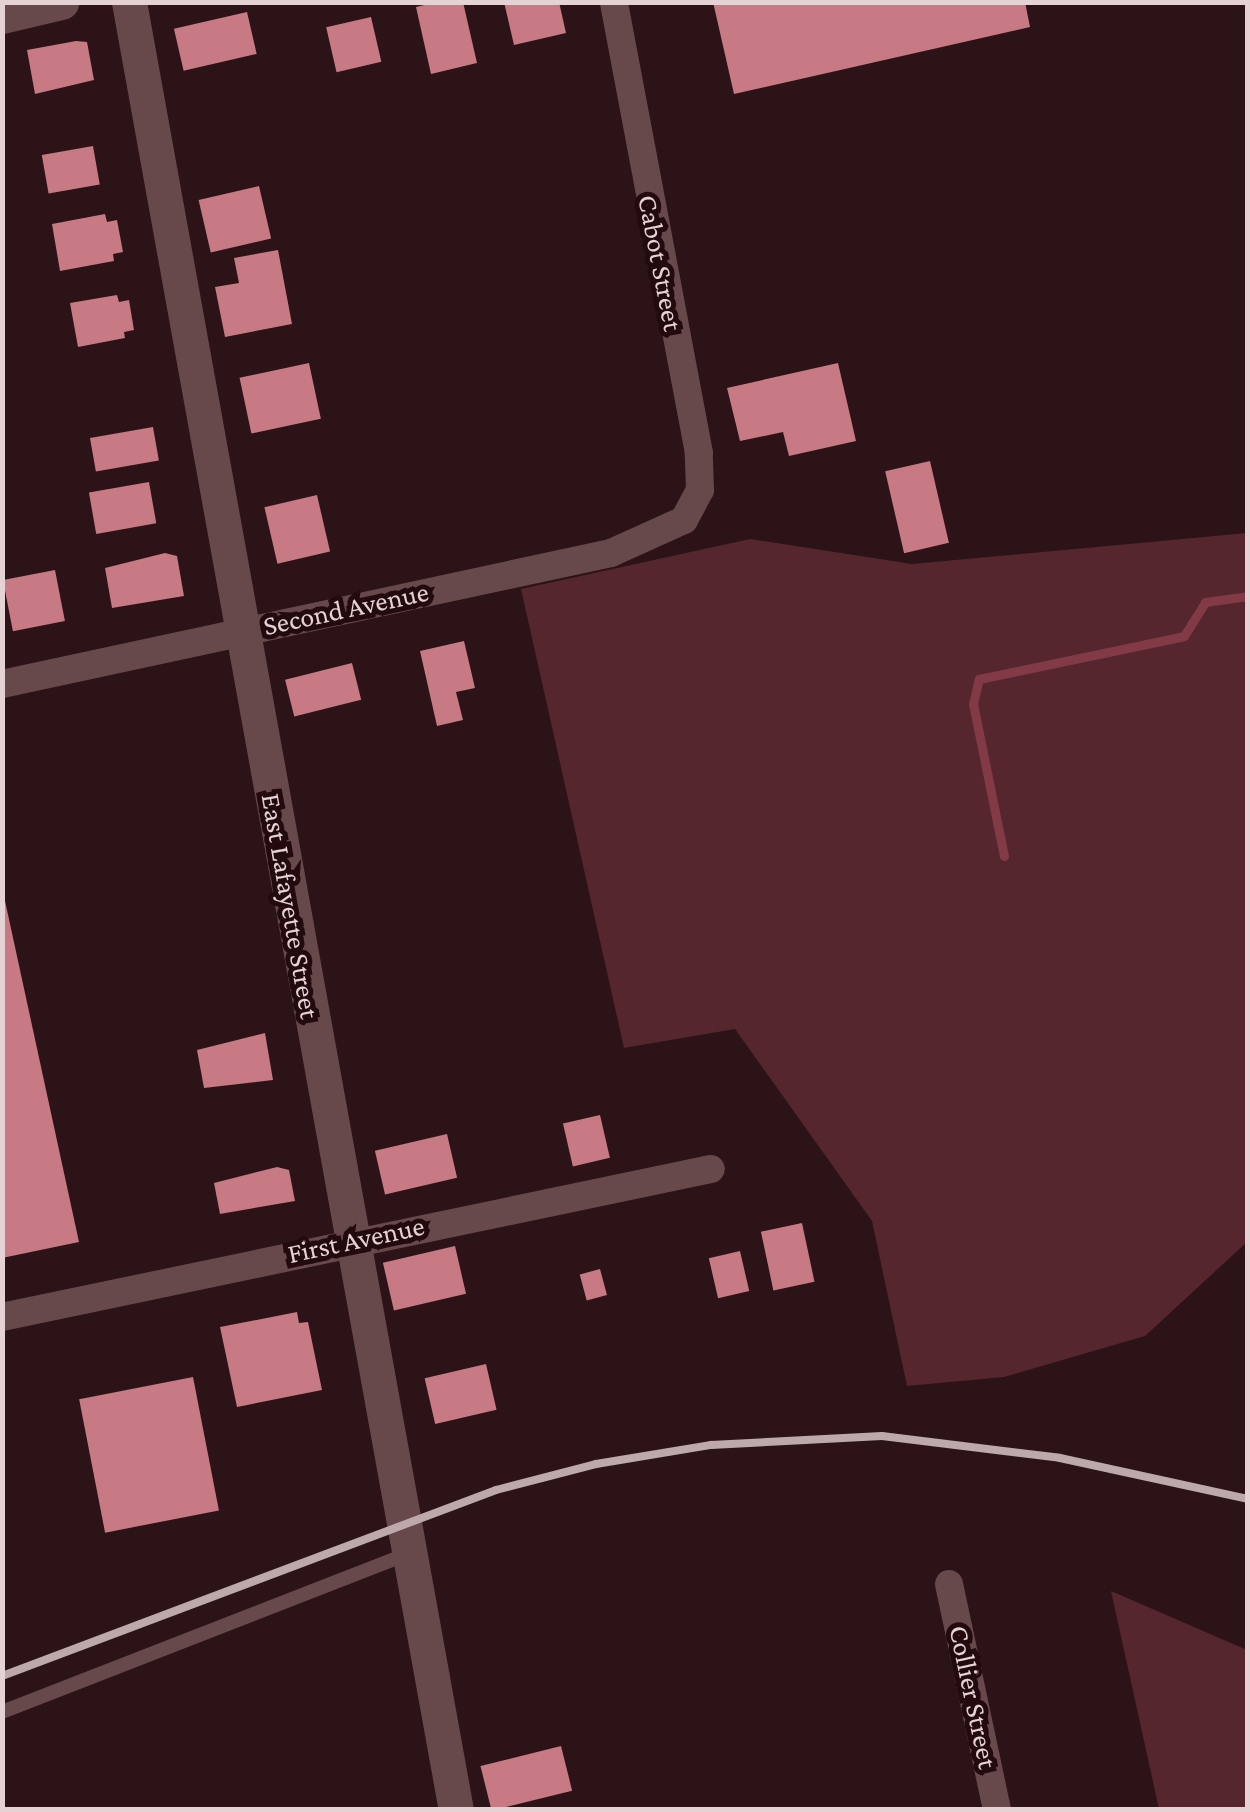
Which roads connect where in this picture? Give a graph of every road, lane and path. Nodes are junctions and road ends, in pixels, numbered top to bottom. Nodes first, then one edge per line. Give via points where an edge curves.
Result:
1 (61, 2) edge
2 (129, 2) edge
3 (614, 2) edge
4 (2, 16) edge
5 (684, 520) joint
6 (241, 632) junction
7 (2, 684) edge
8 (711, 1169) dead end
9 (350, 1240) junction
10 (2, 1317) edge
11 (405, 1555) junction
12 (949, 1584) dead end
13 (2, 1712) edge
14 (456, 1810) edge
15 (997, 1810) edge

1 - 4 street
2 - 6 street, East Lafayette Street
3 - 5 street, Cabot Street via 699,452 700,490
5 - 6 street, Second Avenue via 611,553
6 - 7 street, Second Avenue
6 - 9 street, East Lafayette Street
8 - 9 street, First Avenue
9 - 10 street, First Avenue
9 - 11 street, East Lafayette Street
11 - 13 lane
11 - 14 street, East Lafayette Street
12 - 15 street, Collier Street

